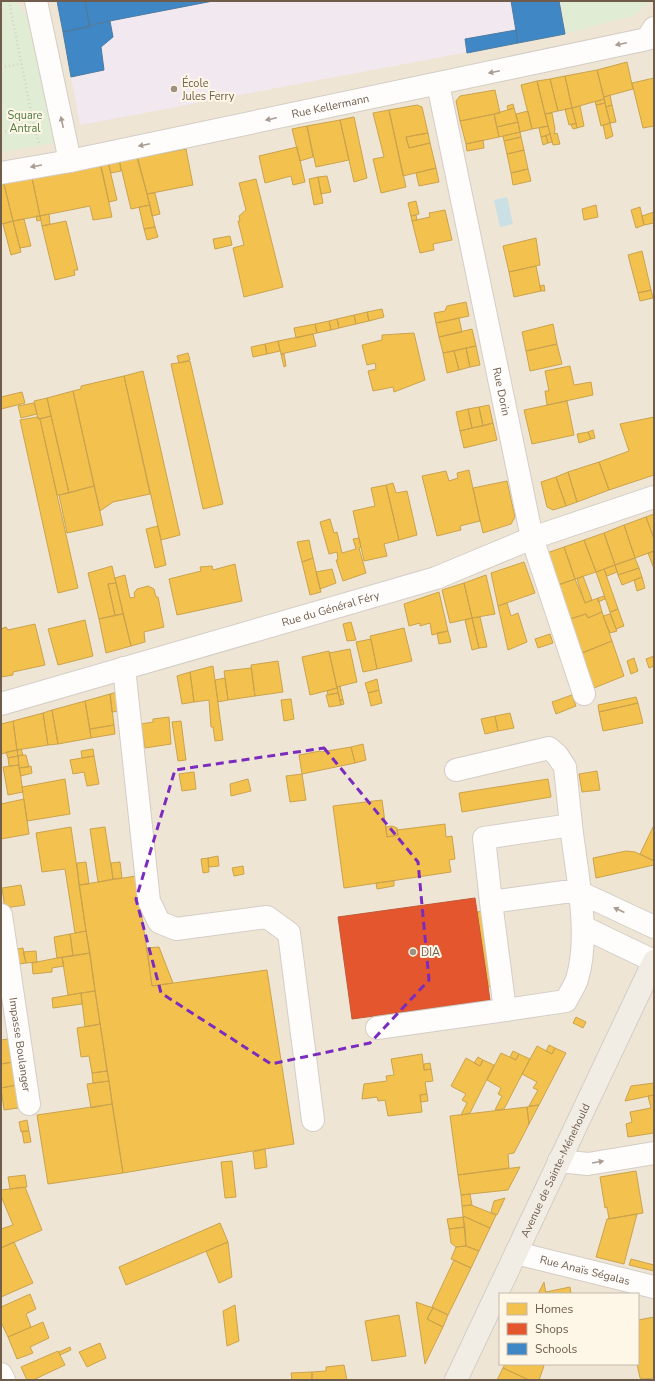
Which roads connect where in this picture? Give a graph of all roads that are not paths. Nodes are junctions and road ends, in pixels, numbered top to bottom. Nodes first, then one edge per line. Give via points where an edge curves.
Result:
1 (36, 1) edge
2 (654, 28) edge
3 (438, 84) junction
4 (70, 161) junction
5 (1, 172) edge
6 (654, 497) edge
7 (532, 538) junction
8 (124, 668) junction
9 (584, 694) dead end
10 (1, 704) edge
11 (456, 770) dead end
12 (571, 825) junction
13 (579, 892) junction
14 (491, 902) junction
15 (1, 915) edge
16 (654, 926) edge
17 (583, 927) junction
18 (654, 961) edge
19 (505, 1010) junction
20 (378, 1028) dead end
21 (29, 1104) dead end
22 (312, 1120) dead end
23 (654, 1153) edge
24 (559, 1161) junction
25 (516, 1253) junction
26 (654, 1287) edge
27 (1, 1374) edge
28 (4, 1380) edge
29 (456, 1380) edge

4 -> 1 street
2 -> 3 street, Rue Kellermann via 646,39
3 -> 4 street, Rue Kellermann
3 - 7 street, Rue Dorin
4 -> 5 street, Rue Kellermann
6 - 7 street, Rue du Général Féry
7 - 8 street, Rue du Général Féry via 436,578
7 - 9 street, Rue Dorin
8 - 10 street, Rue du Général Féry
8 - 22 street via 149,901 159,922 176,929 267,917 288,933
11 - 12 street via 549,748 565,767
12 - 13 street
12 - 14 street via 484,838
13 - 14 street
16 -> 13 street
13 - 17 street
14 - 19 street
15 - 21 street, Impasse Boulanger
17 - 18 street
17 - 19 street via 583,948 577,979 566,1001
18 - 24 main road, Avenue de Sainte-Ménehould
19 - 20 street
24 -> 23 street via 588,1164
24 - 25 main road, Avenue de Sainte-Ménehould
25 - 26 street, Rue Anaïs Ségalas
25 - 29 main road, Avenue de Sainte-Ménehould
27 - 28 street

